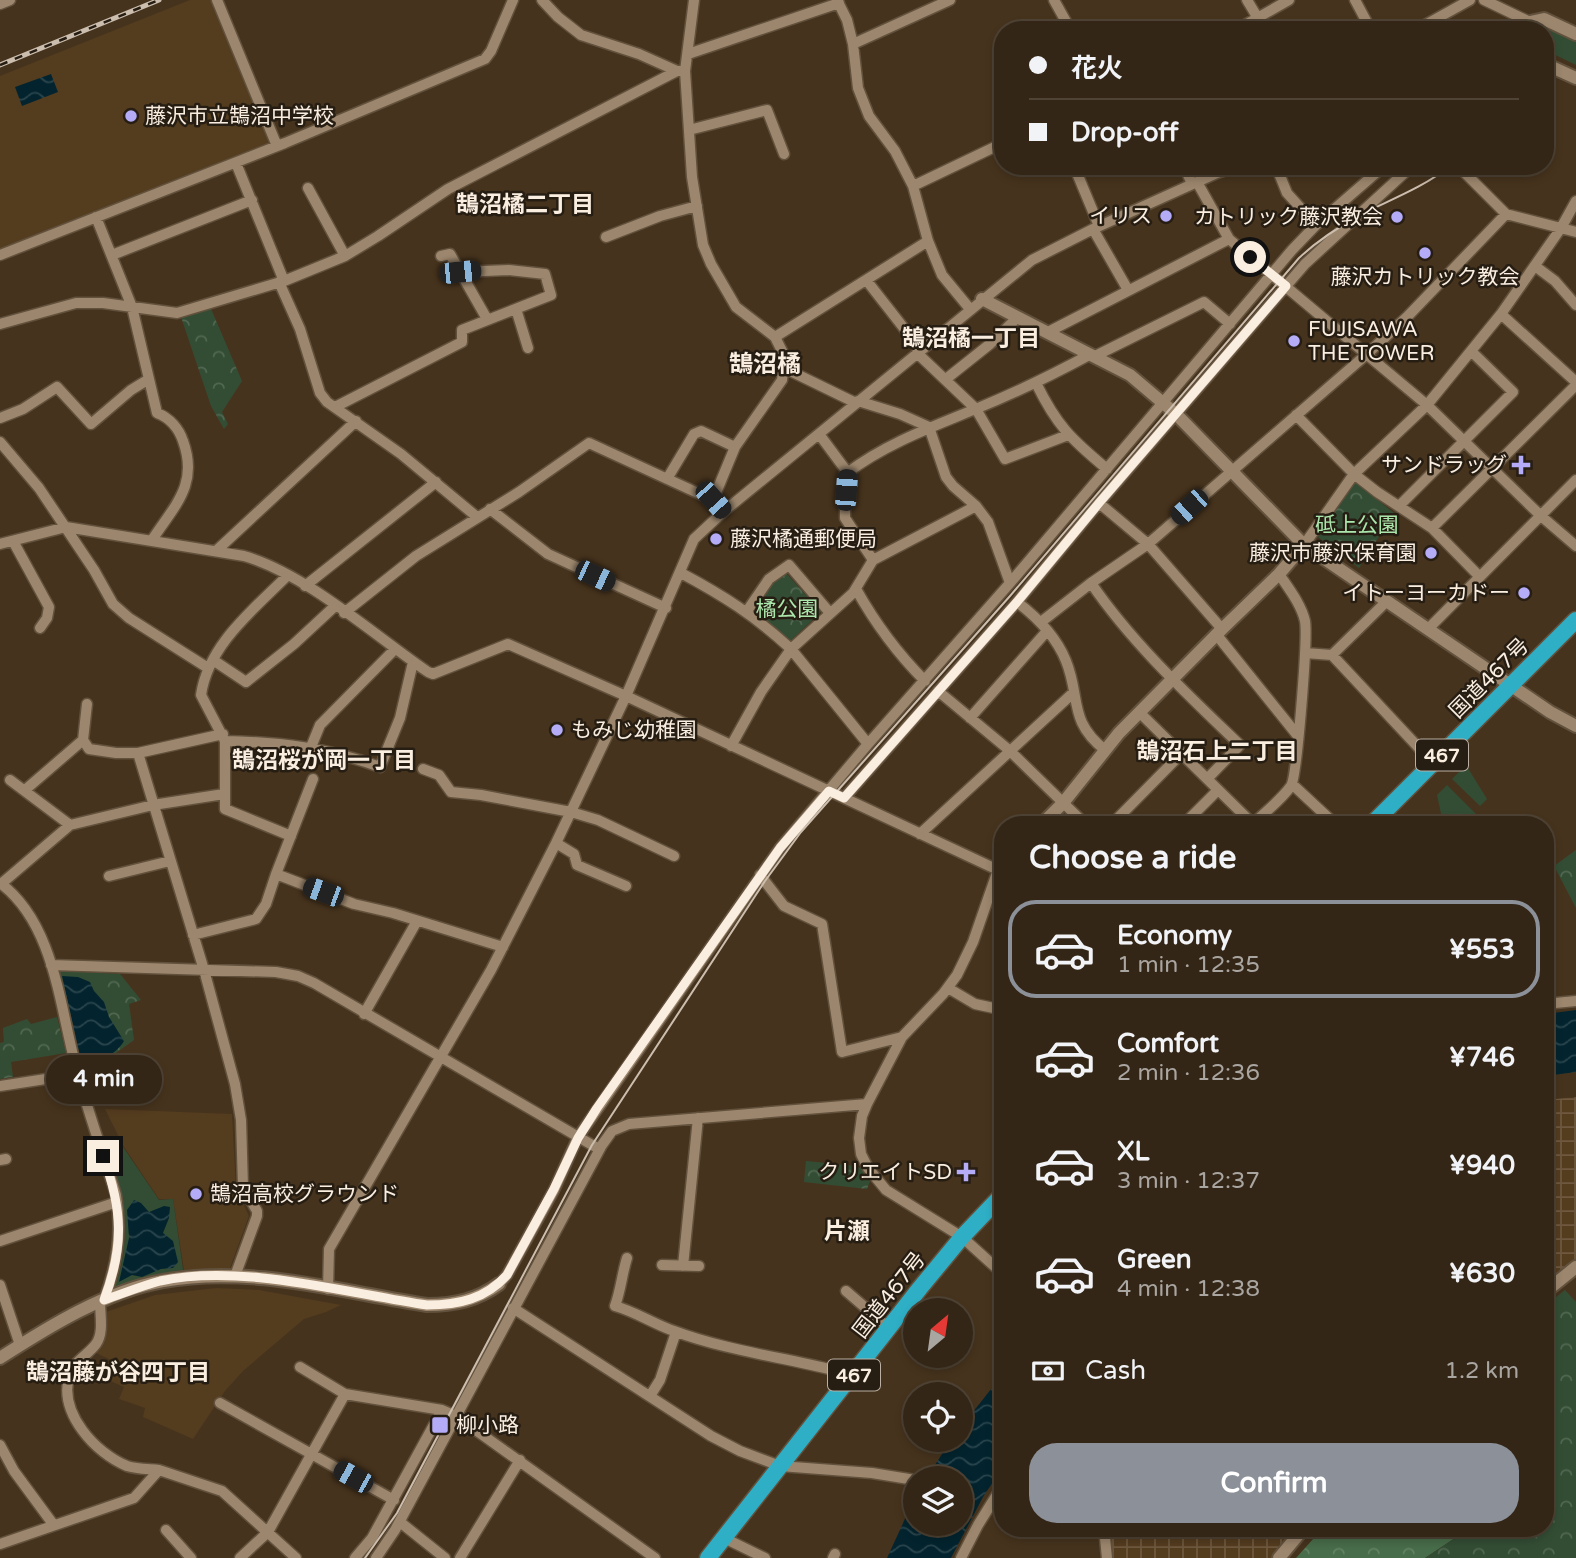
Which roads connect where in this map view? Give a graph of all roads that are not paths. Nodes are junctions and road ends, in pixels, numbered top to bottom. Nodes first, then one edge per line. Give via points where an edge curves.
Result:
1 (10, 0) edge
2 (216, 0) edge
3 (513, 0) edge
4 (541, 0) edge
5 (694, 0) edge
6 (950, 0) edge
7 (1054, 0) edge
8 (1247, 0) edge
9 (1289, 0) edge
10 (1355, 0) edge
11 (1470, 0) edge
12 (1484, 0) edge
13 (838, 2) edge
14 (0, 4) edge
15 (1259, 18) junction
16 (1066, 21) edge
17 (1253, 21) edge
18 (1260, 21) edge
19 (1366, 21) edge
20 (1432, 21) edge
21 (1520, 21) edge
22 (1554, 24) edge
23 (1576, 34) edge
24 (853, 44) junction
25 (688, 54) junction
26 (1554, 68) edge
27 (681, 71) junction
28 (1576, 78) edge
29 (689, 130) junction
30 (277, 146) junction
31 (994, 147) edge
32 (784, 154) dead end
33 (236, 163) junction
34 (1076, 175) edge
35 (1190, 175) edge
36 (1215, 175) edge
37 (1280, 175) edge
38 (1374, 175) edge
39 (1402, 175) edge
40 (1467, 175) edge
41 (1195, 183) junction
42 (913, 186) junction
43 (308, 188) dead end
44 (252, 200) junction
45 (1576, 201) edge
46 (697, 206) junction
47 (1506, 214) junction
48 (96, 217) junction
49 (1317, 225) junction
50 (1096, 227) junction
51 (1561, 228) junction
52 (1576, 232) edge
53 (606, 237) dead end
54 (1229, 239) junction
55 (928, 241) junction
56 (0, 255) edge
57 (112, 255) junction
58 (345, 256) junction
59 (442, 256) dead end
60 (1535, 266) junction
61 (460, 272) junction
62 (1271, 275) junction
63 (281, 281) junction
64 (867, 281) junction
65 (1286, 286) junction
66 (1128, 290) junction
67 (982, 299) junction
68 (1576, 305) edge
69 (132, 307) junction
70 (516, 309) junction
71 (970, 309) junction
72 (1500, 314) junction
73 (1018, 317) junction
74 (487, 319) junction
75 (0, 324) edge
76 (1230, 324) junction
77 (1048, 332) junction
78 (775, 337) junction
79 (528, 348) dead end
80 (1471, 351) junction
81 (919, 352) junction
82 (1367, 354) junction
83 (1093, 355) junction
84 (784, 368) junction
85 (149, 379) junction
86 (946, 379) junction
87 (1036, 383) junction
88 (1576, 384) edge
89 (857, 402) junction
90 (1164, 403) junction
91 (1427, 405) junction
92 (335, 407) junction
93 (976, 409) junction
94 (1176, 414) junction
95 (1296, 415) junction
96 (0, 418) edge
97 (356, 421) junction
98 (929, 427) junction
99 (819, 434) junction
100 (1068, 435) junction
101 (1464, 439) junction
102 (0, 442) edge
103 (736, 447) junction
104 (1493, 468) junction
105 (1107, 469) junction
106 (1231, 470) junction
107 (847, 473) junction
108 (1354, 474) junction
109 (667, 479) junction
110 (1576, 481) edge
111 (436, 482) junction
112 (713, 500) junction
113 (1099, 503) junction
114 (1400, 505) junction
115 (976, 506) junction
116 (490, 509) junction
117 (723, 512) junction
118 (1541, 516) junction
119 (477, 517) junction
120 (66, 527) junction
121 (1433, 528) junction
122 (152, 540) junction
123 (13, 541) junction
124 (0, 544) edge
125 (1148, 544) junction
126 (1304, 544) junction
127 (1576, 547) edge
128 (216, 551) junction
129 (873, 560) junction
130 (681, 573) junction
131 (1279, 574) junction
132 (288, 575) junction
133 (1480, 577) junction
134 (1010, 583) junction
135 (1091, 583) junction
136 (305, 586) junction
137 (856, 589) junction
138 (1387, 601) junction
139 (1017, 602) junction
140 (335, 606) junction
141 (666, 608) junction
142 (747, 611) junction
143 (344, 613) junction
144 (830, 613) junction
145 (1576, 620) edge
146 (1044, 627) junction
147 (40, 628) dead end
148 (1428, 629) junction
149 (1219, 632) junction
150 (395, 649) junction
151 (791, 649) junction
152 (1305, 653) junction
153 (1332, 656) junction
154 (413, 662) junction
155 (210, 664) junction
156 (1172, 679) junction
157 (925, 681) junction
158 (1511, 685) junction
159 (938, 691) junction
160 (1073, 693) junction
161 (626, 696) junction
162 (87, 704) dead end
163 (1139, 712) junction
164 (970, 718) junction
165 (1576, 726) edge
166 (1297, 736) junction
167 (224, 737) junction
168 (83, 740) junction
169 (867, 744) junction
170 (731, 746) junction
171 (311, 747) junction
172 (1009, 750) junction
173 (1105, 750) junction
174 (138, 753) junction
175 (1181, 754) junction
176 (1433, 763) junction
177 (423, 769) dead end
178 (313, 779) dead end
179 (1207, 779) junction
180 (10, 780) dead end
181 (1292, 784) junction
182 (25, 790) junction
183 (1218, 790) junction
184 (829, 791) junction
185 (224, 794) junction
186 (844, 798) junction
187 (1062, 803) junction
188 (153, 805) junction
189 (571, 812) junction
190 (1050, 816) edge
191 (1076, 816) edge
192 (1120, 816) edge
193 (1192, 816) edge
194 (1245, 816) edge
195 (1261, 816) edge
196 (1326, 816) edge
197 (1380, 816) edge
198 (69, 825) junction
199 (920, 834) junction
200 (291, 836) junction
201 (556, 843) junction
202 (674, 856) dead end
203 (170, 861) junction
204 (994, 867) edge
205 (276, 874) junction
206 (760, 875) junction
207 (109, 876) dead end
208 (0, 883) edge
209 (626, 886) dead end
210 (994, 889) edge
211 (417, 921) junction
212 (193, 934) junction
213 (503, 947) junction
214 (51, 965) junction
215 (204, 970) junction
216 (948, 988) junction
217 (1576, 1000) edge
218 (1554, 1003) edge
219 (994, 1008) edge
220 (364, 1014) junction
221 (902, 1037) junction
222 (440, 1058) junction
223 (78, 1074) junction
224 (0, 1086) edge
225 (867, 1104) junction
226 (698, 1118) junction
227 (578, 1138) junction
228 (599, 1149) junction
229 (117, 1202) junction
230 (994, 1203) edge
231 (962, 1237) junction
232 (0, 1241) edge
233 (627, 1258) dead end
234 (662, 1265) dead end
235 (994, 1265) edge
236 (683, 1266) junction
237 (699, 1266) dead end
238 (1576, 1267) edge
239 (235, 1276) junction
240 (499, 1284) joint
241 (0, 1285) edge
242 (1554, 1285) edge
243 (328, 1289) junction
244 (846, 1291) dead end
245 (102, 1301) junction
246 (513, 1308) junction
247 (889, 1328) junction
248 (676, 1332) junction
249 (20, 1345) junction
250 (0, 1358) edge
251 (300, 1367) dead end
252 (852, 1378) junction
253 (345, 1394) junction
254 (650, 1396) junction
255 (220, 1403) dead end
256 (442, 1410) junction
257 (456, 1416) junction
258 (0, 1445) edge
259 (312, 1455) junction
260 (520, 1460) junction
261 (780, 1466) junction
262 (159, 1470) junction
263 (903, 1478) edge
264 (994, 1499) edge
265 (394, 1500) junction
266 (400, 1522) junction
267 (53, 1524) junction
268 (166, 1530) dead end
269 (268, 1532) junction
270 (1105, 1537) edge
271 (1296, 1537) edge
272 (724, 1538) junction
273 (0, 1544) edge
274 (191, 1558) edge
275 (240, 1558) edge
276 (296, 1558) edge
277 (355, 1558) edge
278 (376, 1558) edge
279 (445, 1558) edge
280 (460, 1558) edge
281 (654, 1558) edge
282 (708, 1558) edge
283 (765, 1558) edge
284 (961, 1558) edge
285 (1107, 1558) edge
286 (1279, 1558) edge

1 - 14 street
2 - 30 street
3 - 30 street via 485,59
4 - 27 street via 582,34
5 - 25 street
6 - 24 street
7 - 16 street
8 - 15 street
9 - 15 street
10 - 19 street
11 - 20 street
12 - 21 street
13 - 24 street
13 - 25 street
15 - 17 street
15 - 18 street
22 - 23 street
24 - 42 street via 858,88 869,116
25 - 27 street
26 - 28 street
27 - 29 street
27 - 58 street via 448,189 381,238
29 - 32 street via 767,110
29 - 46 street
30 - 33 street
31 - 42 street
33 - 44 street
33 - 48 street
34 - 50 street
35 - 41 street
36 - 41 street
37 - 49 street via 1287,193
38 - 49 street
39 - 65 street via 1330,239
40 - 47 street
41 - 50 street
41 - 54 street
42 - 55 street
43 - 58 street
44 - 57 street
44 - 63 street
45 - 51 street
46 - 53 street
46 - 78 street via 703,245 736,307
47 - 51 street
47 - 82 street
48 - 56 street
48 - 57 street
49 - 62 street
50 - 66 street
50 - 67 street via 1032,260
51 - 52 street
51 - 60 street
54 - 62 street
54 - 66 street
55 - 64 street
55 - 71 street via 942,275
57 - 69 street
58 - 63 street
59 - 61 street via 450,254
60 - 68 street
60 - 72 street
61 - 70 street via 545,274 551,295
61 - 74 street
62 - 65 street
62 - 76 street
63 - 69 street via 177,313
63 - 92 street via 320,393
64 - 78 street
64 - 81 street
65 - 82 street
65 - 94 street
66 - 77 street
67 - 71 street
67 - 73 street
69 - 75 street via 76,303
69 - 85 street
70 - 74 street
70 - 79 street
71 - 81 street
72 - 80 street
72 - 88 street
73 - 77 street
73 - 86 street
74 - 92 street via 462,330 462,342
76 - 83 street via 1204,302
76 - 90 street
77 - 83 street
78 - 84 street via 785,358
80 - 91 street
80 - 101 street via 1513,392
81 - 86 street
81 - 89 street
82 - 91 street
82 - 95 street
83 - 87 street
83 - 90 street via 1130,375
84 - 89 street
84 - 103 street via 782,380
85 - 96 street via 90,424 57,387
85 - 122 street via 158,413 181,436 190,464 180,499
86 - 93 street
87 - 93 street
87 - 100 street
88 - 104 street
89 - 98 street
89 - 99 street
90 - 94 street
90 - 105 street
91 - 101 street
91 - 108 street
92 - 97 street
93 - 98 street
93 - 100 street via 1005,459
94 - 106 street
94 - 113 street
95 - 106 street
95 - 108 street
97 - 111 street
97 - 128 street
98 - 107 street
98 - 115 street via 946,477
99 - 107 street
99 - 117 street
100 - 105 street
101 - 104 street
101 - 114 street
102 - 120 street
103 - 109 street via 701,432 694,434
103 - 112 street
104 - 118 street
104 - 121 street
105 - 134 street
106 - 125 street
106 - 126 street
107 - 129 street via 845,518
108 - 114 street
108 - 126 street
109 - 112 street
109 - 116 street via 589,443
110 - 118 street
111 - 119 street
111 - 136 street
112 - 117 street
113 - 125 street
113 - 139 street
114 - 121 street
115 - 129 street
115 - 134 street via 994,536
116 - 119 street
116 - 141 street via 548,554
117 - 130 street via 694,539
118 - 127 street
118 - 133 street
119 - 143 street via 416,556
120 - 122 street
120 - 123 street
120 - 155 street via 119,611
121 - 133 street
122 - 128 street
123 - 124 street
123 - 147 street via 49,607
125 - 135 street
125 - 149 street
126 - 131 street
126 - 138 street
128 - 132 street via 262,561
129 - 137 street
130 - 141 street
130 - 142 street
131 - 149 street
131 - 152 street via 1303,614
132 - 136 street
132 - 155 street via 234,630
133 - 148 street
134 - 157 street
135 - 146 street
135 - 156 street
136 - 140 street
137 - 144 street
137 - 157 street via 872,618
138 - 148 street
138 - 153 street
139 - 146 street
139 - 159 street
140 - 143 street
140 - 155 street via 246,682
141 - 161 street
142 - 144 street via 769,579 789,565
142 - 151 street
143 - 150 street
144 - 151 street
145 - 158 highway, 国道467号 / 467
146 - 160 street via 1066,660
146 - 164 street
148 - 158 street
149 - 156 street
149 - 166 street
150 - 154 street
150 - 171 street via 320,725
151 - 169 street
151 - 170 street
152 - 153 street
152 - 166 street
153 - 176 street
154 - 161 street via 433,674 508,644
154 - 171 street via 400,718 380,767
155 - 167 street via 201,695
156 - 163 street
156 - 179 street via 1240,745
157 - 169 street
158 - 165 street
158 - 176 highway, 国道467号 / 467
159 - 164 street
159 - 186 street
160 - 172 street
160 - 173 street via 1078,717
161 - 170 street
161 - 189 street
162 - 168 street
163 - 173 street
163 - 175 street
164 - 172 street
166 - 181 street
167 - 171 street
167 - 174 street
167 - 185 street
168 - 174 street via 89,749
168 - 182 street
169 - 184 street
170 - 184 street
172 - 187 street
172 - 199 street
173 - 187 street
174 - 188 street
175 - 179 street
175 - 192 street
176 - 197 highway, 国道467号 / 467
177 - 189 street via 439,775 451,792
178 - 200 street
179 - 183 street
180 - 182 street
181 - 195 street
181 - 196 street
182 - 198 street
183 - 193 street
183 - 194 street
184 - 186 street
184 - 206 street
185 - 188 street
185 - 200 street via 225,809
186 - 199 street
187 - 190 street
187 - 191 street
188 - 198 street
188 - 203 street
189 - 201 street
189 - 202 street
198 - 208 street
199 - 204 street
200 - 205 street
201 - 209 street via 574,854 577,865
201 - 213 street
203 - 207 street
203 - 212 street
205 - 211 street via 354,904
205 - 212 street via 256,919
206 - 221 street via 783,906 822,924 842,1052
206 - 227 street
208 - 214 street via 33,921
210 - 216 street via 974,942
211 - 213 street
211 - 220 street
212 - 215 street
213 - 222 street
214 - 215 street
214 - 223 street
215 - 220 street via 298,976
215 - 239 street via 235,1084 243,1187 257,1211
216 - 219 street via 975,1004
216 - 221 street
217 - 218 street
220 - 222 street
221 - 225 street
222 - 227 street
222 - 243 street via 329,1249
223 - 224 street
223 - 229 street
225 - 226 street
225 - 231 street via 859,1138 861,1154 876,1180
226 - 228 street via 619,1127
226 - 236 street
227 - 228 street
227 - 240 street
228 - 246 street
229 - 232 street
229 - 245 street via 117,1259
230 - 231 highway, 国道467号 / 467
231 - 235 street
231 - 247 highway, 国道467号 / 467
233 - 248 street via 615,1306
234 - 236 street
236 - 237 street
238 - 242 street
239 - 243 street
239 - 245 street via 160,1281
240 - 243 street via 479,1297 448,1305
241 - 249 street
244 - 247 street
245 - 249 street
245 - 262 street via 100,1333 96,1344 73,1366 69,1402 76,1421 105,1454 128,1466
246 - 254 street
246 - 257 street
247 - 252 highway, 国道467号 / 467
248 - 252 street
248 - 254 street
249 - 250 street
251 - 253 street
252 - 261 highway, 国道467号 / 467
253 - 256 street
253 - 259 street
254 - 261 street via 724,1443
255 - 259 street
256 - 257 street
256 - 265 street
257 - 260 street
257 - 266 street
258 - 267 street
259 - 265 street
259 - 269 street
260 - 280 street
260 - 281 street
261 - 263 street
261 - 272 highway, 国道467号 / 467
262 - 267 street via 134,1498
262 - 269 street via 222,1491
264 - 284 street
265 - 277 street
266 - 278 street
266 - 279 street
267 - 273 street
268 - 274 street
269 - 275 street
269 - 276 street
270 - 285 street
271 - 286 street
272 - 282 highway, 国道467号 / 467
272 - 283 street

